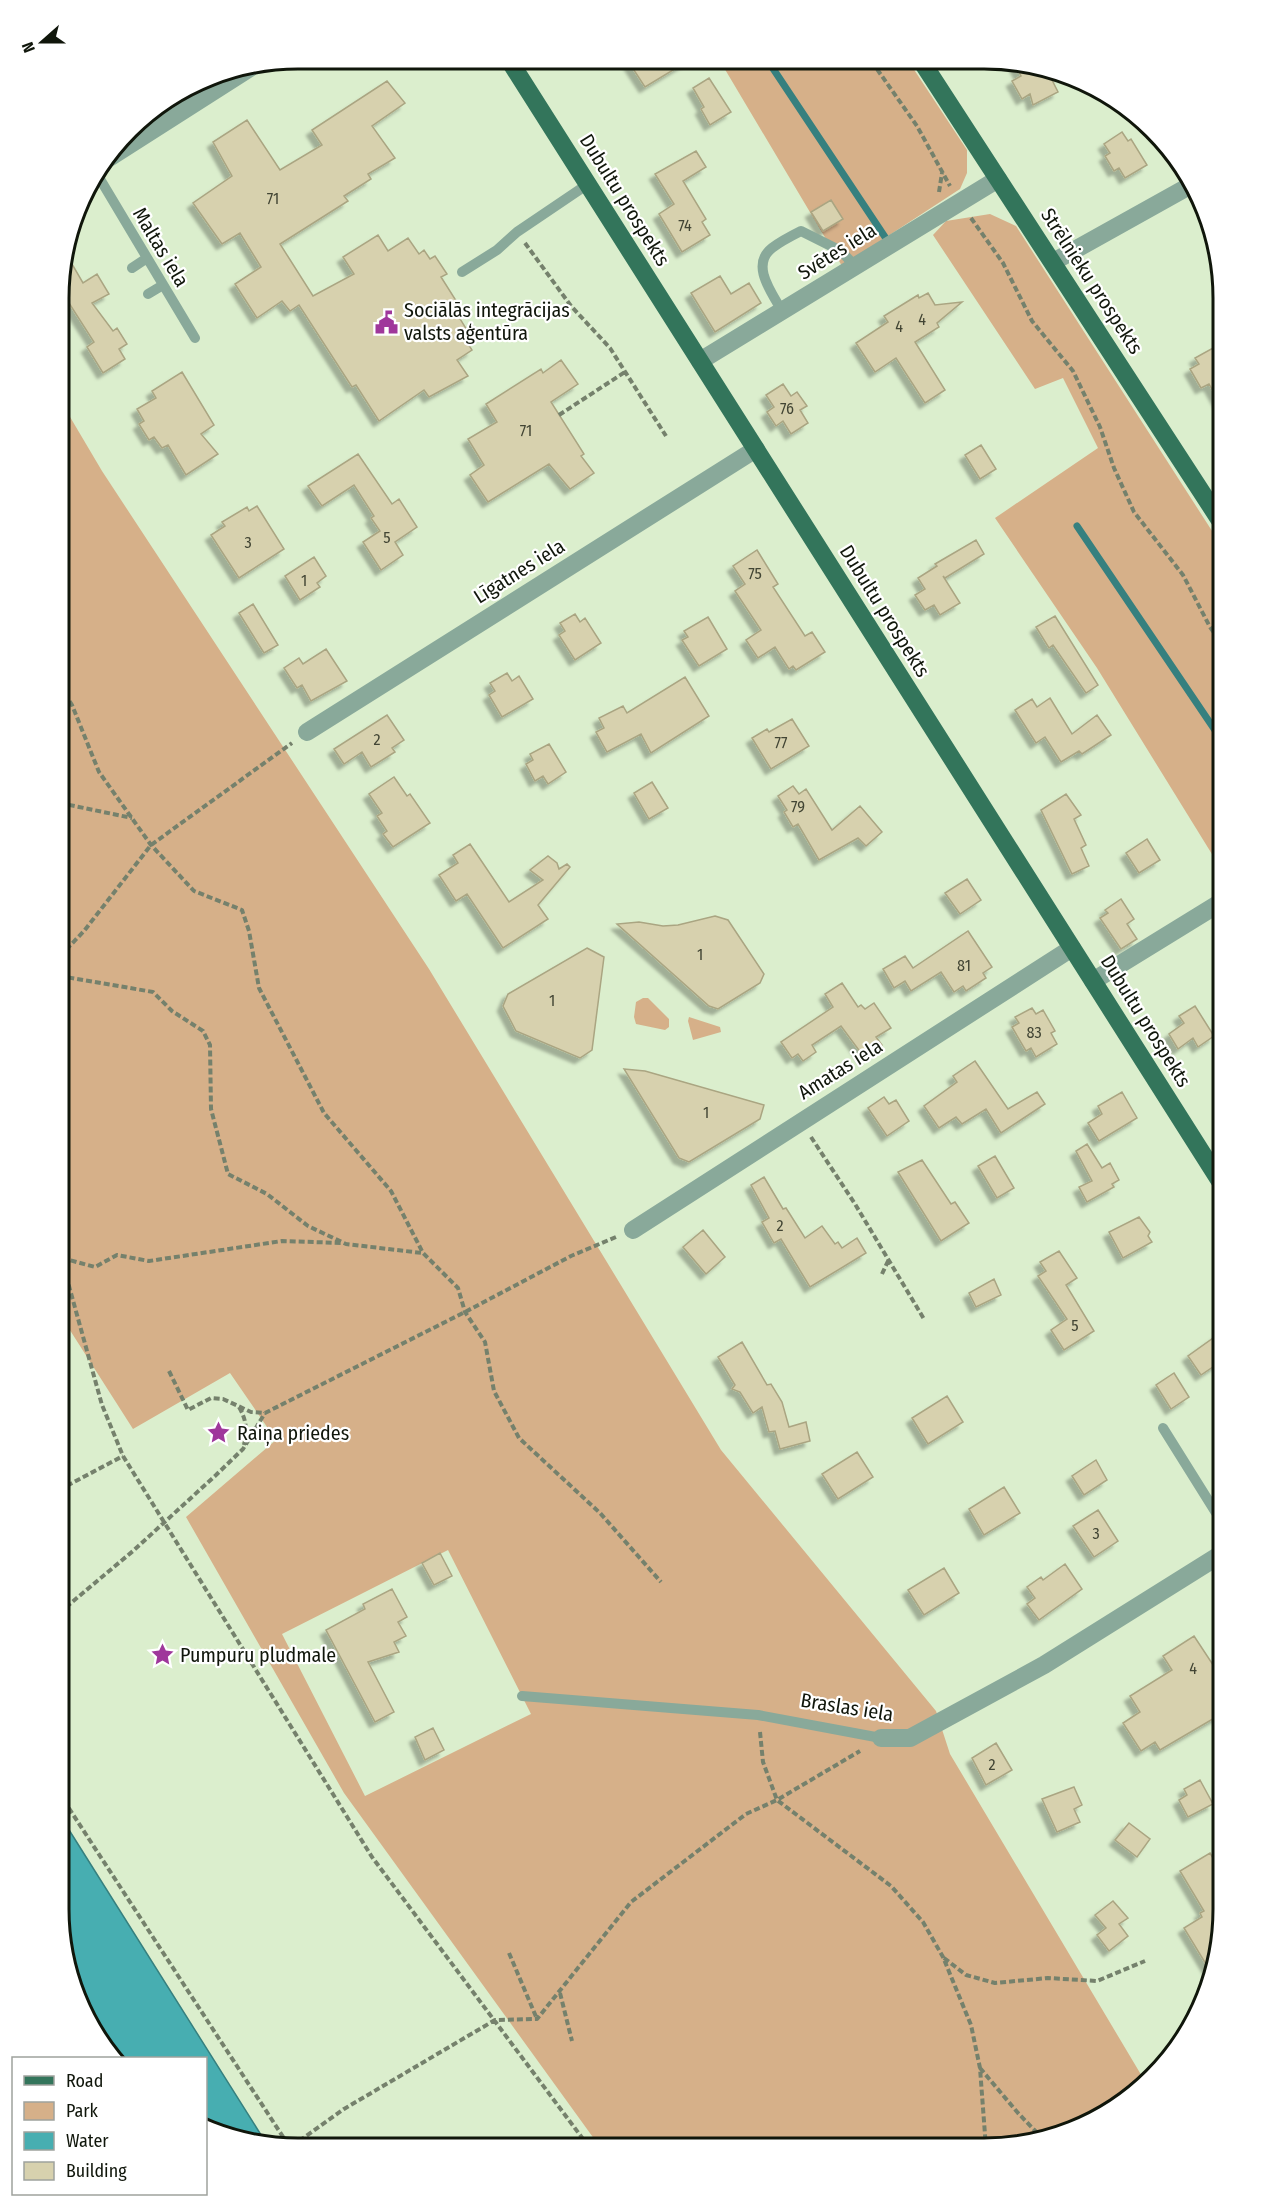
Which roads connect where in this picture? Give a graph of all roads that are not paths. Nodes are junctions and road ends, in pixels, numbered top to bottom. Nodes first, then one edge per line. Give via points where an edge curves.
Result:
1 (516, 69) edge
2 (927, 69) edge
3 (234, 78) edge
4 (126, 147) edge
5 (998, 179) junction
6 (101, 181) edge
7 (588, 184) junction
8 (1185, 189) edge
9 (147, 258) junction
10 (1053, 262) junction
11 (855, 266) junction
12 (132, 268) dead end
13 (462, 272) dead end
14 (163, 285) junction
15 (148, 294) dead end
16 (782, 311) junction
17 (195, 338) dead end
18 (700, 361) junction
19 (756, 449) junction
20 (1213, 510) edge
21 (307, 732) road end
22 (1213, 907) edge
23 (1072, 948) junction
24 (1093, 981) junction
25 (1213, 1170) edge
26 (633, 1230) road end
27 (1163, 1428) dead end
28 (1213, 1508) edge
29 (1213, 1559) edge
30 (522, 1696) dead end
31 (881, 1738) joint

1 - 7 main road, Dubultu prospekts
2 - 5 main road, Strēlnieku prospekts
3 - 4 street
5 - 10 main road, Strēlnieku prospekts
5 - 11 street, Svētes iela
6 - 9 lane, Maltas iela
7 - 13 lane
7 - 18 main road, Dubultu prospekts
8 - 10 street
9 - 12 lane
9 - 14 lane, Maltas iela
10 - 20 main road, Strēlnieku prospekts
11 - 16 street, Svētes iela
11 - 16 lane via 841,251 801,231 770,249 763,265 763,278
14 - 15 lane
14 - 17 lane, Maltas iela
16 - 18 street, Svētes iela
18 - 19 main road, Dubultu prospekts
19 - 21 street, Līgatnes iela
19 - 23 main road, Dubultu prospekts
22 - 24 street
23 - 24 main road, Dubultu prospekts
23 - 26 street, Amatas iela
24 - 25 main road, Dubultu prospekts
27 - 28 lane
29 - 31 street, Braslas iela via 1044,1665 910,1738
30 - 31 lane, Braslas iela via 758,1715

